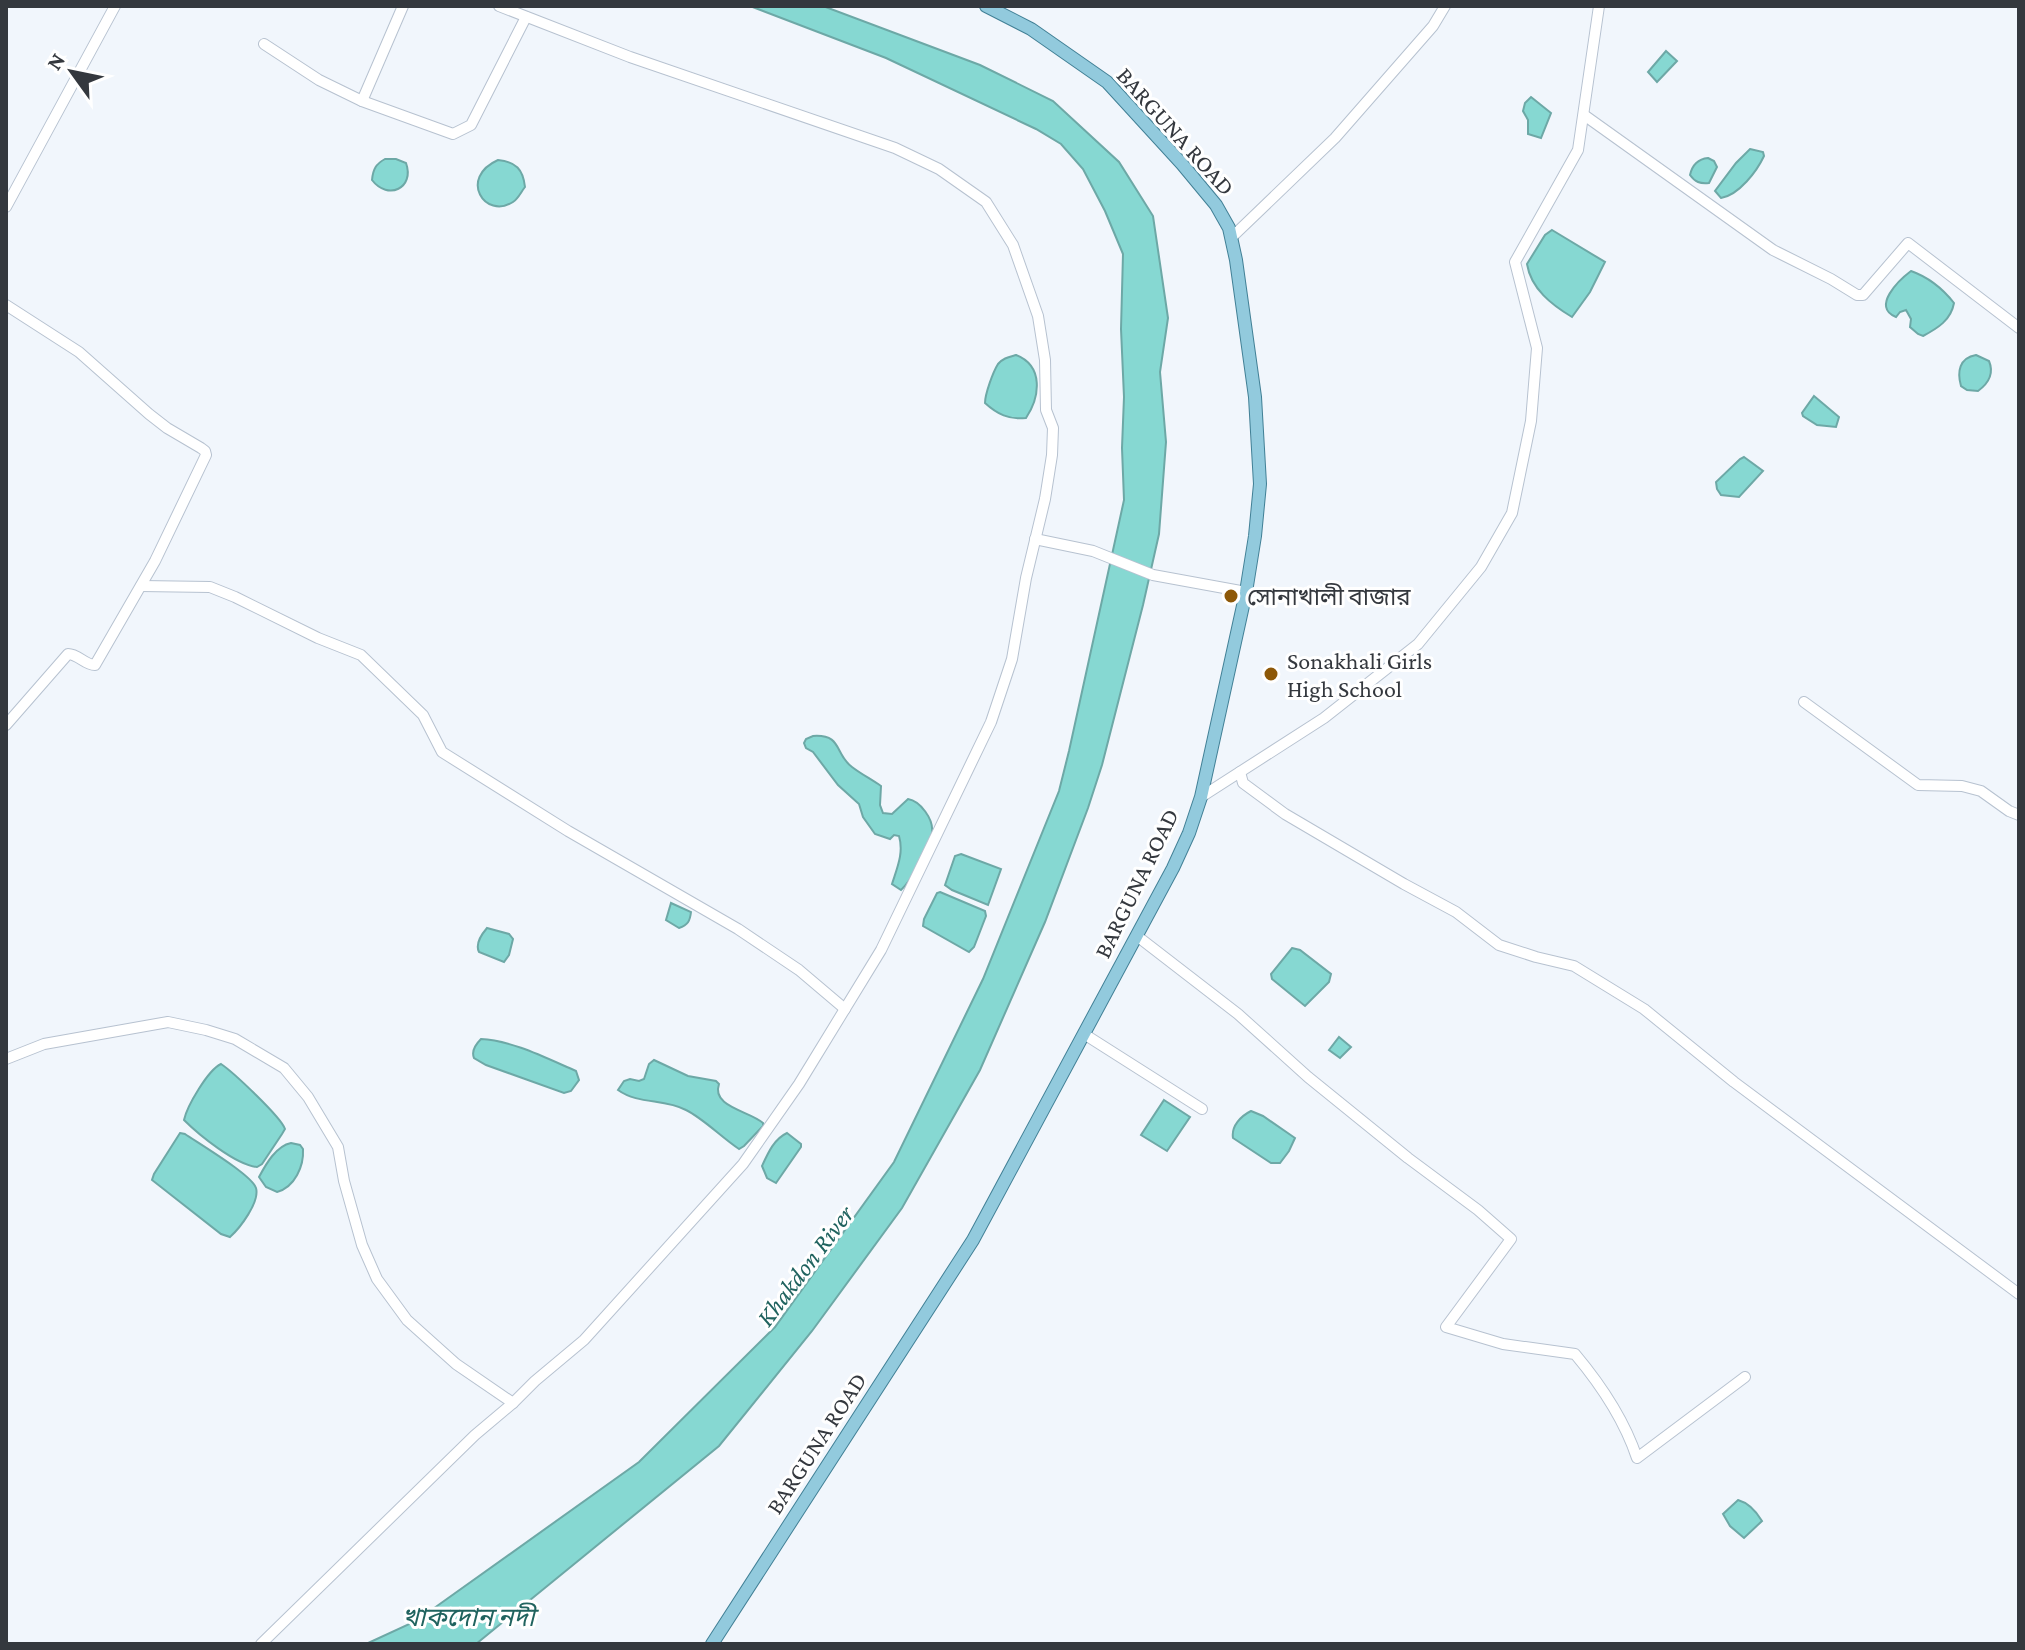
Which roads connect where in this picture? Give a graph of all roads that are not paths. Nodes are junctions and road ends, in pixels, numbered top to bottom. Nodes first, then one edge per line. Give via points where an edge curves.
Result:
1 (115, 6) edge
2 (403, 6) edge
3 (499, 6) edge
4 (986, 6) edge
5 (1445, 6) edge
6 (1599, 6) edge
7 (526, 17) junction
8 (264, 44) dead end
9 (362, 101) junction
10 (1584, 115) junction
11 (6, 207) edge
12 (1231, 238) junction
13 (6, 305) edge
14 (2019, 328) edge
15 (1035, 539) junction
16 (141, 586) junction
17 (1246, 592) junction
18 (1804, 702) dead end
19 (6, 725) edge
20 (1240, 772) junction
21 (1201, 797) junction
22 (2019, 815) edge
23 (1137, 936) junction
24 (845, 1009) junction
25 (1084, 1034) junction
26 (6, 1059) edge
27 (1202, 1109) dead end
28 (2019, 1294) edge
29 (1745, 1377) dead end
30 (513, 1403) junction
31 (261, 1644) edge
32 (712, 1644) edge

1 - 11 street
2 - 9 street
3 - 7 street
4 - 12 main road, BARGUNA ROAD via 1031,29 1107,82 1216,205
5 - 12 street via 1335,138
6 - 10 street
7 - 9 street via 471,125 453,134
7 - 15 street via 895,148 939,169 986,202 1013,245 1038,316 1045,360 1052,455
8 - 9 street
10 - 14 street via 1773,250 1857,295 1863,295 1908,243
10 - 20 street via 1578,150 1515,262 1537,348 1531,421 1512,513 1481,567 1418,644 1324,718
12 - 17 main road, BARGUNA ROAD via 1255,397 1260,484
13 - 16 street via 79,352 149,414 205,451
15 - 17 street via 1093,551 1153,575
15 - 24 street via 1012,659 991,722 881,950
16 - 19 street via 95,665 68,654
16 - 24 street via 210,587 361,655 423,715 442,752 738,929
17 - 21 main road, BARGUNA ROAD
18 - 22 street via 1918,785 1981,791
20 - 21 street
20 - 28 street via 1243,783 1285,814 1456,912 1499,945 1574,966 1644,1009
21 - 23 main road, BARGUNA ROAD via 1173,868
23 - 25 main road, BARGUNA ROAD
23 - 29 street via 1511,1239 1446,1327 1503,1344 1575,1354 1609,1400 1637,1458
24 - 30 street via 743,1164 584,1340
25 - 27 street
25 - 32 main road, BARGUNA ROAD via 973,1240
26 - 30 street via 44,1044 168,1022 235,1039 284,1068 338,1147 362,1245 377,1279 407,1320 456,1364
30 - 31 street

